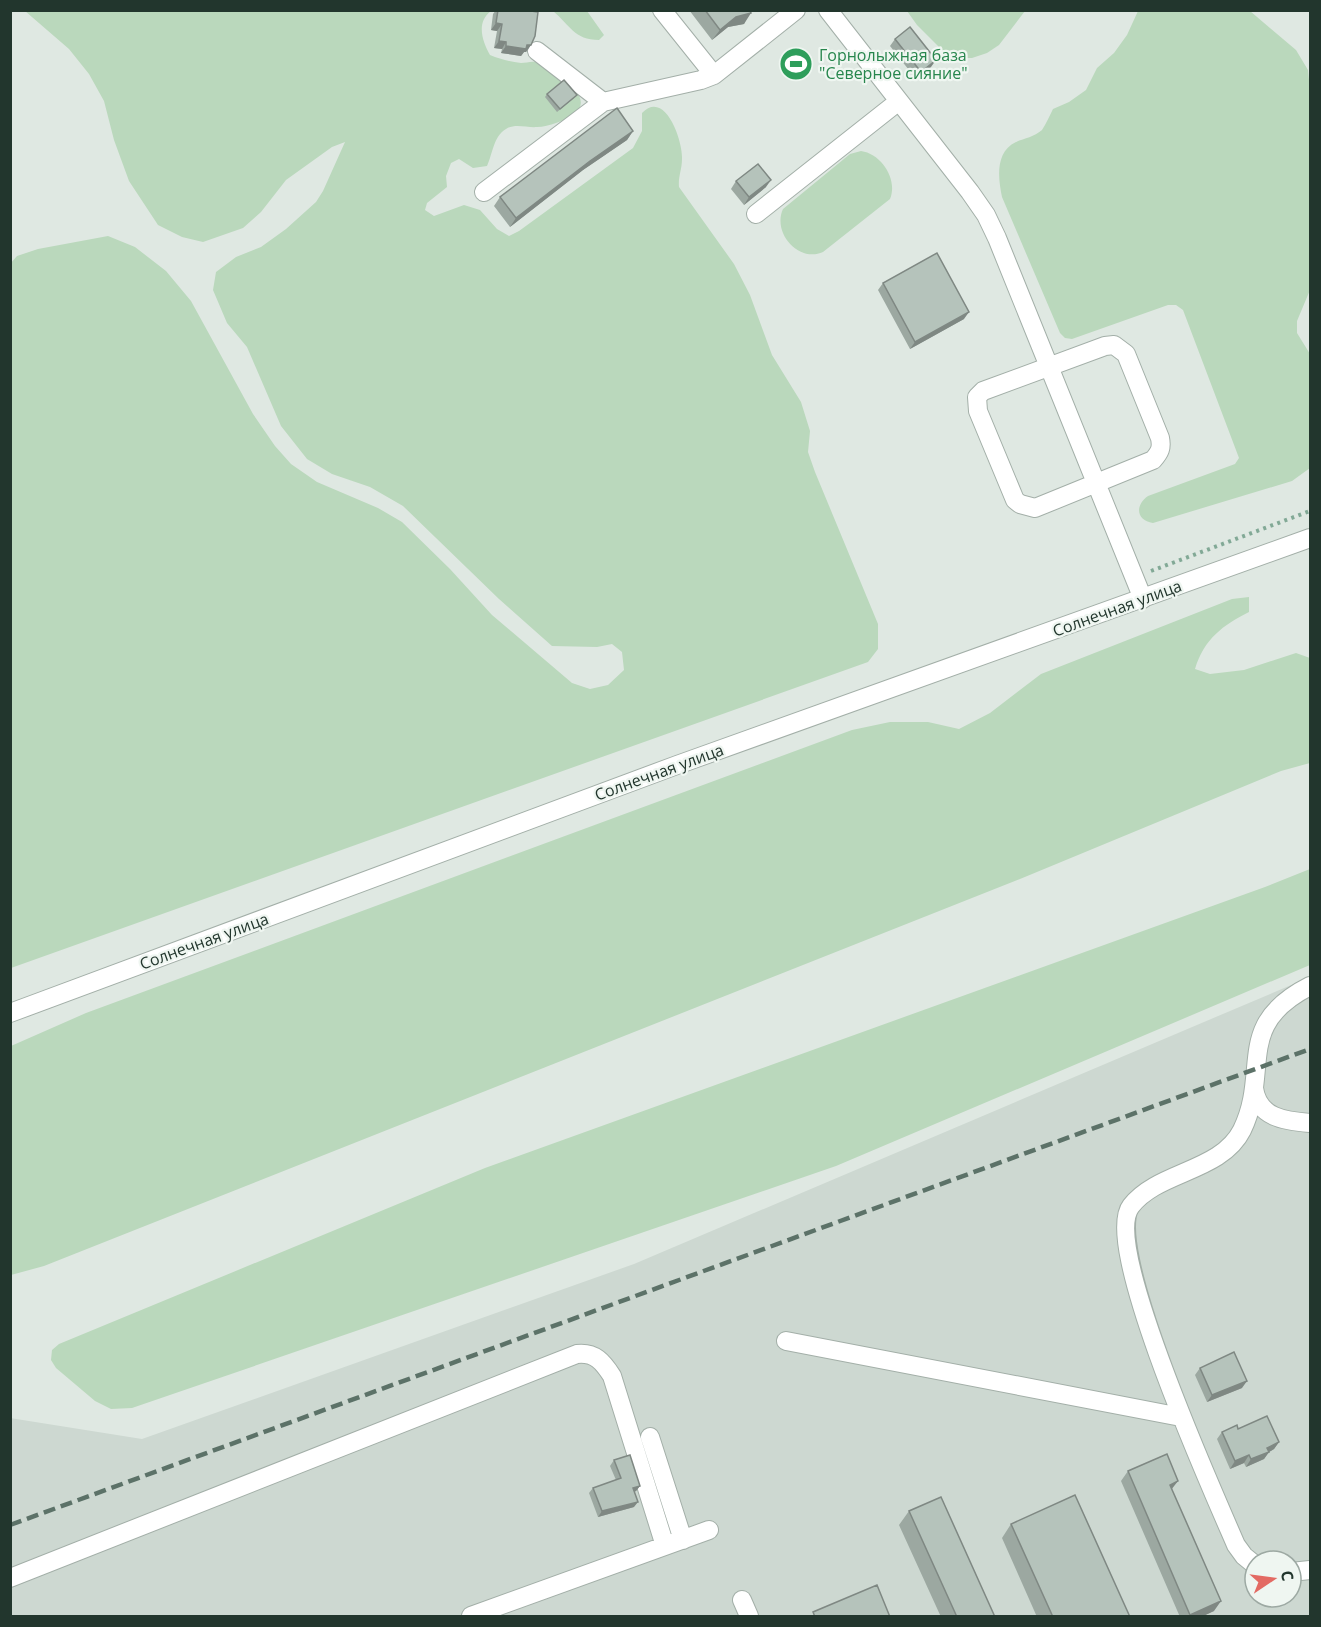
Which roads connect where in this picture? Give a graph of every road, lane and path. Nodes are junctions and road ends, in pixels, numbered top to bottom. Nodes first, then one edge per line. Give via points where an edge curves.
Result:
1 (662, 10) edge
2 (796, 10) edge
3 (828, 10) edge
4 (537, 51) dead end
5 (714, 75) junction
6 (899, 101) junction
7 (603, 102) junction
8 (484, 192) dead end
9 (756, 214) dead end
10 (1048, 366) junction
11 (1096, 484) junction
12 (1311, 511) edge
13 (1311, 538) edge
14 (1149, 571) dead end
15 (1143, 599) junction
16 (1311, 986) edge
17 (10, 1013) edge
18 (1254, 1083) junction
19 (1311, 1123) edge
20 (786, 1341) dead end
21 (1181, 1417) junction
22 (650, 1437) dead end
23 (709, 1530) dead end
24 (683, 1540) junction
25 (665, 1546) junction
26 (1243, 1555) edge
27 (10, 1578) edge
28 (471, 1617) edge

1 - 5 street
2 - 5 street
3 - 6 street
4 - 7 street
5 - 7 street
6 - 9 street
6 - 10 street via 986,215
7 - 8 street
10 - 11 street
10 - 11 street via 1105,346 1114,345 1126,354 1161,447 1153,460
10 - 11 street via 983,391 977,397 978,411 1020,504 1035,508
11 - 15 street
12 - 14 path
13 - 15 street, Солнечная улица
15 - 17 street, Солнечная улица via 677,765
16 - 18 street via 1295,993 1267,1022 1259,1043
18 - 19 street via 1258,1103 1270,1114 1289,1122
18 - 21 street via 1245,1122 1230,1145 1207,1162 1141,1196 1129,1208 1125,1225 1130,1268
20 - 21 street
21 - 26 street
22 - 24 street
23 - 24 street
24 - 25 street
25 - 27 street via 612,1376 595,1356 585,1353
25 - 28 street

